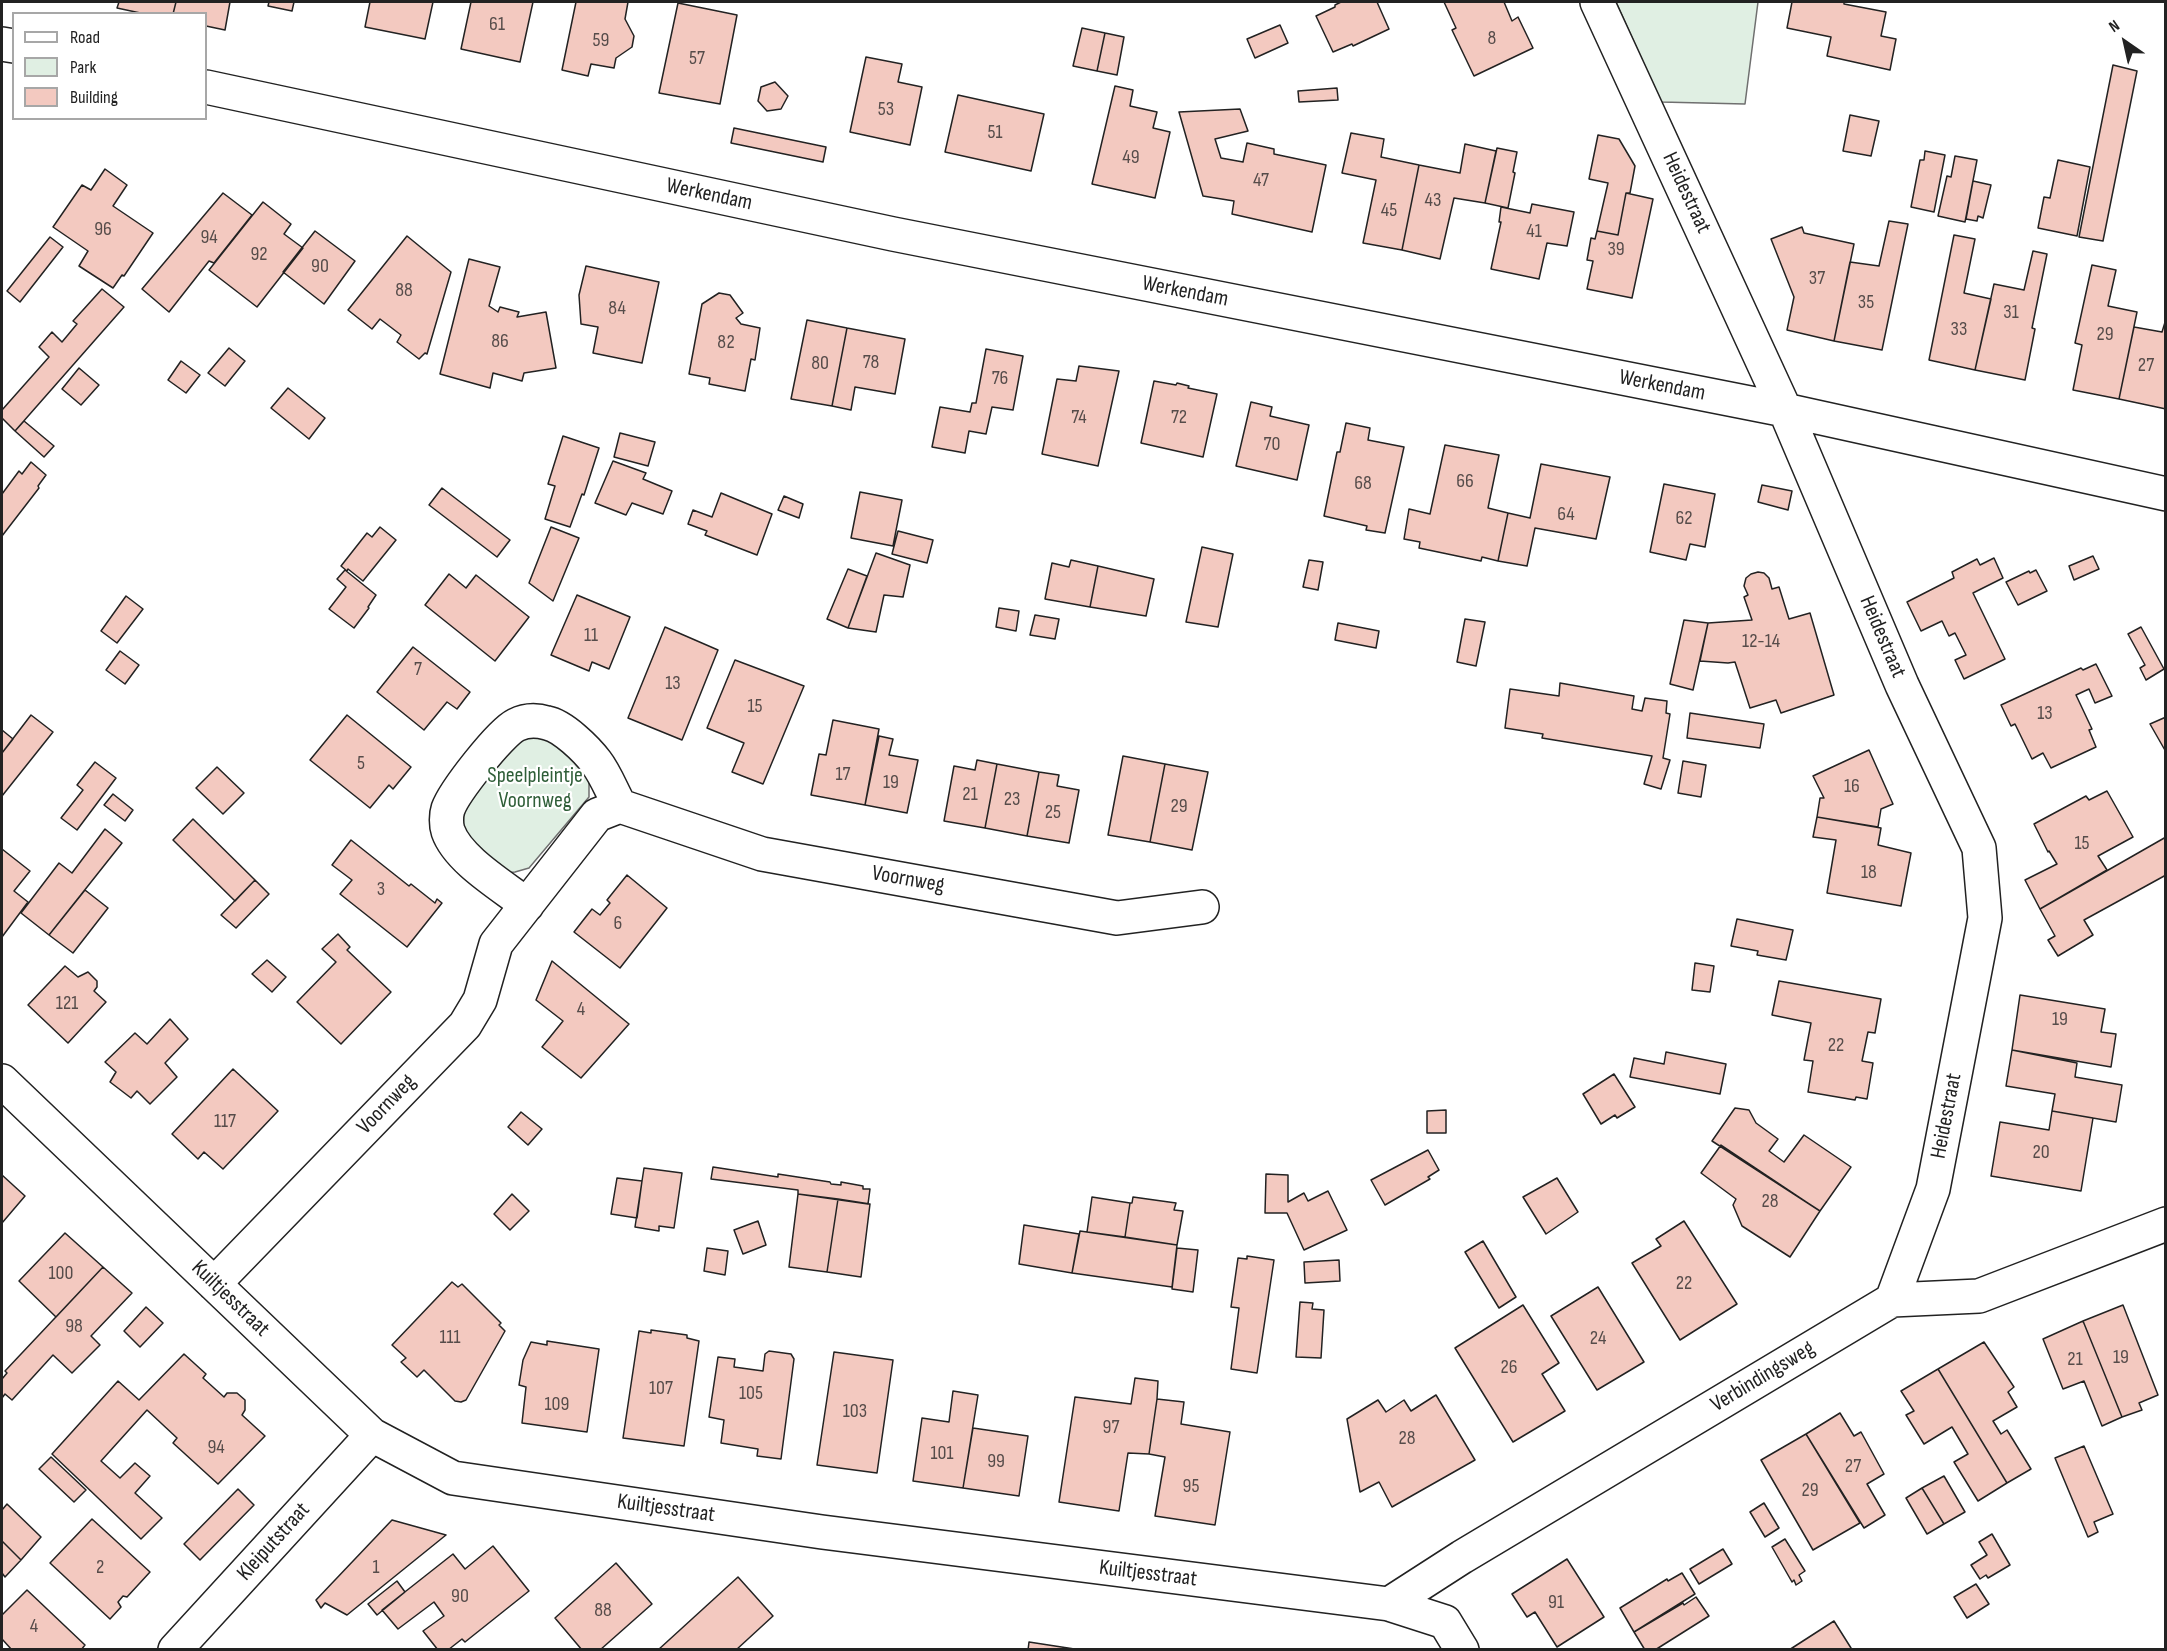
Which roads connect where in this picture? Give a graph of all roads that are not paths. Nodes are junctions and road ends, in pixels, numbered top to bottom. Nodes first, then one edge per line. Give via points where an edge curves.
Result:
1 (1597, 2) edge
2 (207, 87) edge
3 (1785, 410) junction
4 (2166, 494) edge
5 (620, 806) junction
6 (527, 904) junction
7 (1202, 907) dead end
8 (2, 1081) edge
9 (2166, 1224) edge
10 (214, 1284) junction
11 (1892, 1300) junction
12 (372, 1435) junction
13 (1389, 1604) junction
14 (175, 1650) edge
15 (1462, 1650) edge

1 - 3 street, Heidestraat
2 - 3 street, Werkendam via 905,236
3 - 4 street, Werkendam
3 - 11 street, Heidestraat via 1902,685 1979,848 1985,918 1981,942 1933,1189
5 - 6 street, Voornweg via 597,815
5 - 6 street via 596,762 564,730 533,720 517,724 502,736 455,795 447,811 446,828 462,853
5 - 7 street, Voornweg via 762,854 1118,918
6 - 10 street, Voornweg via 496,944 480,1000 465,1024
8 - 10 street, Kuiltjesstraat
9 - 11 street, Verbindingsweg via 1979,1296
10 - 12 street, Kuiltjesstraat
11 - 13 street, Verbindingsweg
12 - 13 street, Kuiltjesstraat via 453,1478 822,1532
12 - 14 street, Kleiputstraat
13 - 15 street, Kuiltjesstraat via 1445,1622

